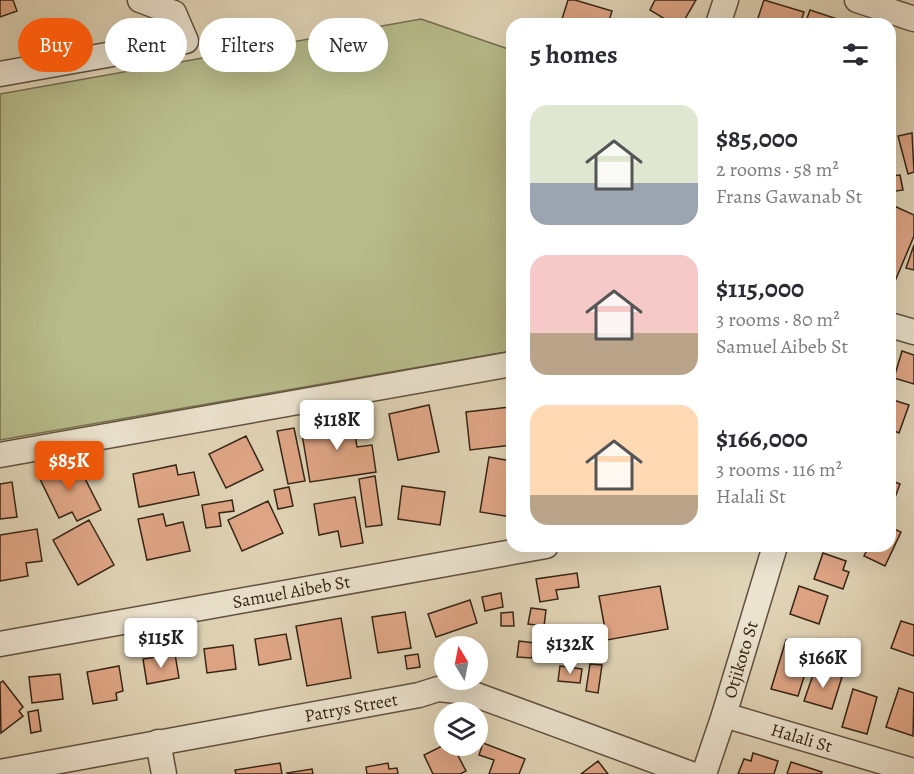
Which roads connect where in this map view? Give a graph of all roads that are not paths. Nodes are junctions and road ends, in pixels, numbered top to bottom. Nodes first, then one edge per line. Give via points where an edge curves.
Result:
1 (140, 0) edge
2 (726, 0) edge
3 (857, 0) edge
4 (720, 18) edge
5 (914, 19) edge
6 (0, 74) edge
7 (896, 327) edge
8 (914, 332) edge
9 (506, 365) edge
10 (0, 455) edge
11 (513, 552) edge
12 (773, 552) edge
13 (0, 644) edge
14 (724, 715) junction
15 (158, 742) junction
16 (914, 771) edge
17 (0, 772) edge
18 (164, 774) edge
19 (691, 774) edge
20 (704, 774) edge

1 - 6 street via 174,13 186,41
2 - 4 street
3 - 5 street
7 - 8 street
9 - 10 street
11 - 13 street, Samuel Aibeb St
12 - 14 street, Otjikoto St
14 - 16 street, Halali St
14 - 20 street, Otjikoto St
15 - 17 street, Patrys Street
15 - 18 street
15 - 19 street, Patrys Street via 438,689 468,692

